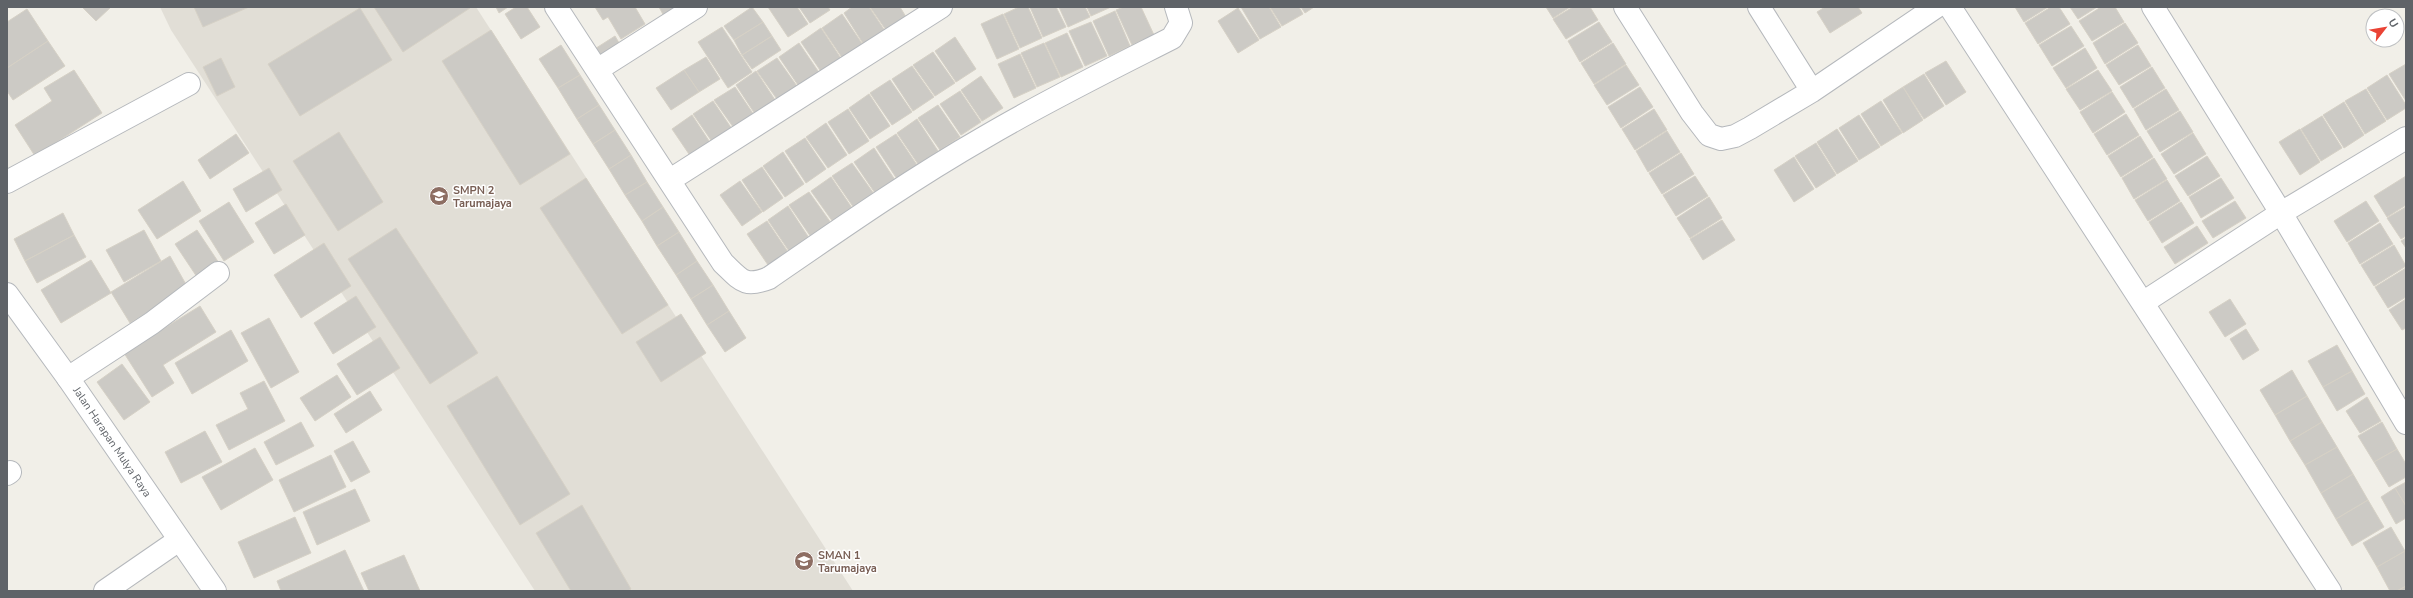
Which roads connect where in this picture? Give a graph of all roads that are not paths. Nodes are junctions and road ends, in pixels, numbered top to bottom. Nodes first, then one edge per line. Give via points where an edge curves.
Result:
1 (556, 7) edge
2 (696, 7) edge
3 (941, 7) edge
4 (1176, 7) edge
5 (1625, 7) edge
6 (1759, 7) edge
7 (1936, 7) edge
8 (1950, 7) edge
9 (2152, 7) edge
10 (597, 70) junction
11 (189, 84) dead end
12 (1812, 92) junction
13 (2406, 138) edge
14 (670, 180) junction
15 (7, 182) edge
16 (2281, 213) junction
17 (218, 273) dead end
18 (7, 294) edge
19 (2144, 302) junction
20 (68, 378) junction
21 (2406, 423) edge
22 (179, 540) junction
23 (105, 591) edge
24 (214, 591) edge
25 (2330, 591) edge

1 - 10 street
2 - 10 street
3 - 14 street
4 - 14 street via 1182,23 1172,38 1045,102 983,138 883,200 769,278 754,284 741,280 723,263
5 - 12 street via 1692,113 1709,135 1721,139 1736,136
6 - 12 street
7 - 12 street
8 - 19 street
9 - 16 street
10 - 14 street
11 - 15 street
13 - 16 street
16 - 19 street
16 - 21 street
17 - 20 street via 152,323
18 - 20 street, Jalan Harapan Mulya Raya
19 - 25 street
20 - 22 street, Jalan Harapan Mulya Raya
22 - 23 street
22 - 24 street, Jalan Harapan Mulya Raya

